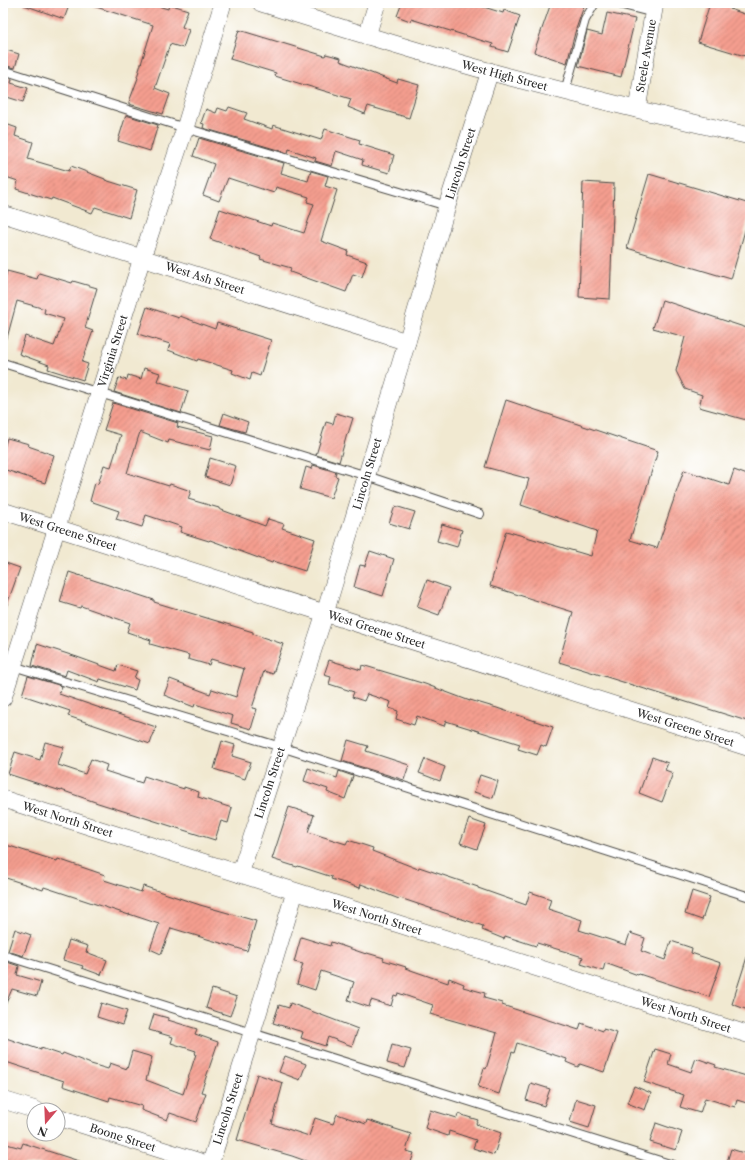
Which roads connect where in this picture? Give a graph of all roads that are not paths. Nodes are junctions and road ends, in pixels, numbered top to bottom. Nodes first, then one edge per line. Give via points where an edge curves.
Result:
1 (223, 3) edge
2 (261, 3) edge
3 (377, 3) edge
4 (595, 3) edge
5 (615, 3) edge
6 (654, 8) edge
7 (367, 36) junction
8 (3, 70) edge
9 (490, 71) junction
10 (565, 91) junction
11 (637, 110) junction
12 (185, 128) junction
13 (750, 136) edge
14 (447, 206) junction
15 (3, 214) edge
16 (142, 258) junction
17 (407, 342) junction
18 (3, 364) edge
19 (99, 393) junction
20 (367, 476) junction
21 (3, 511) edge
22 (480, 514) dead end
23 (56, 528) junction
24 (325, 613) junction
25 (8, 665) edge
26 (3, 698) edge
27 (281, 747) junction
28 (750, 748) edge
29 (3, 800) edge
30 (240, 874) junction
31 (295, 892) junction
32 (750, 897) edge
33 (3, 955) edge
34 (252, 1033) junction
35 (750, 1035) edge
36 (3, 1100) edge
37 (26, 1107) edge
38 (66, 1120) edge
39 (210, 1165) edge
40 (673, 1165) edge

1 - 12 street, Virginia Street
2 - 7 street, West High Street
3 - 7 street
4 - 10 lane via 585,20
5 - 6 lane
6 - 11 street, Steele Avenue
7 - 9 street, West High Street
8 - 12 lane
9 - 10 street, West High Street
9 - 14 street, Lincoln Street
10 - 11 street, West High Street
11 - 13 street, West High Street
12 - 14 lane
12 - 16 street, Virginia Street
14 - 17 street, Lincoln Street
15 - 16 street, West Ash Street
16 - 17 street, West Ash Street
16 - 19 street, Virginia Street
17 - 20 street, Lincoln Street
18 - 19 lane
19 - 20 lane
19 - 23 street, Virginia Street
20 - 22 lane
20 - 24 street, Lincoln Street
21 - 23 street, West Greene Street
23 - 24 street, West Greene Street
23 - 25 street, Virginia Street
24 - 27 street, Lincoln Street
24 - 28 street, West Greene Street
25 - 26 street, Virginia Street
25 - 27 lane
27 - 30 street, Lincoln Street
27 - 32 lane
29 - 30 street, West North Street
30 - 31 street, West North Street
31 - 34 street, Lincoln Street
31 - 35 street, West North Street
33 - 34 lane
34 - 39 street, Lincoln Street
34 - 40 lane
36 - 37 street
38 - 39 street, Boone Street

